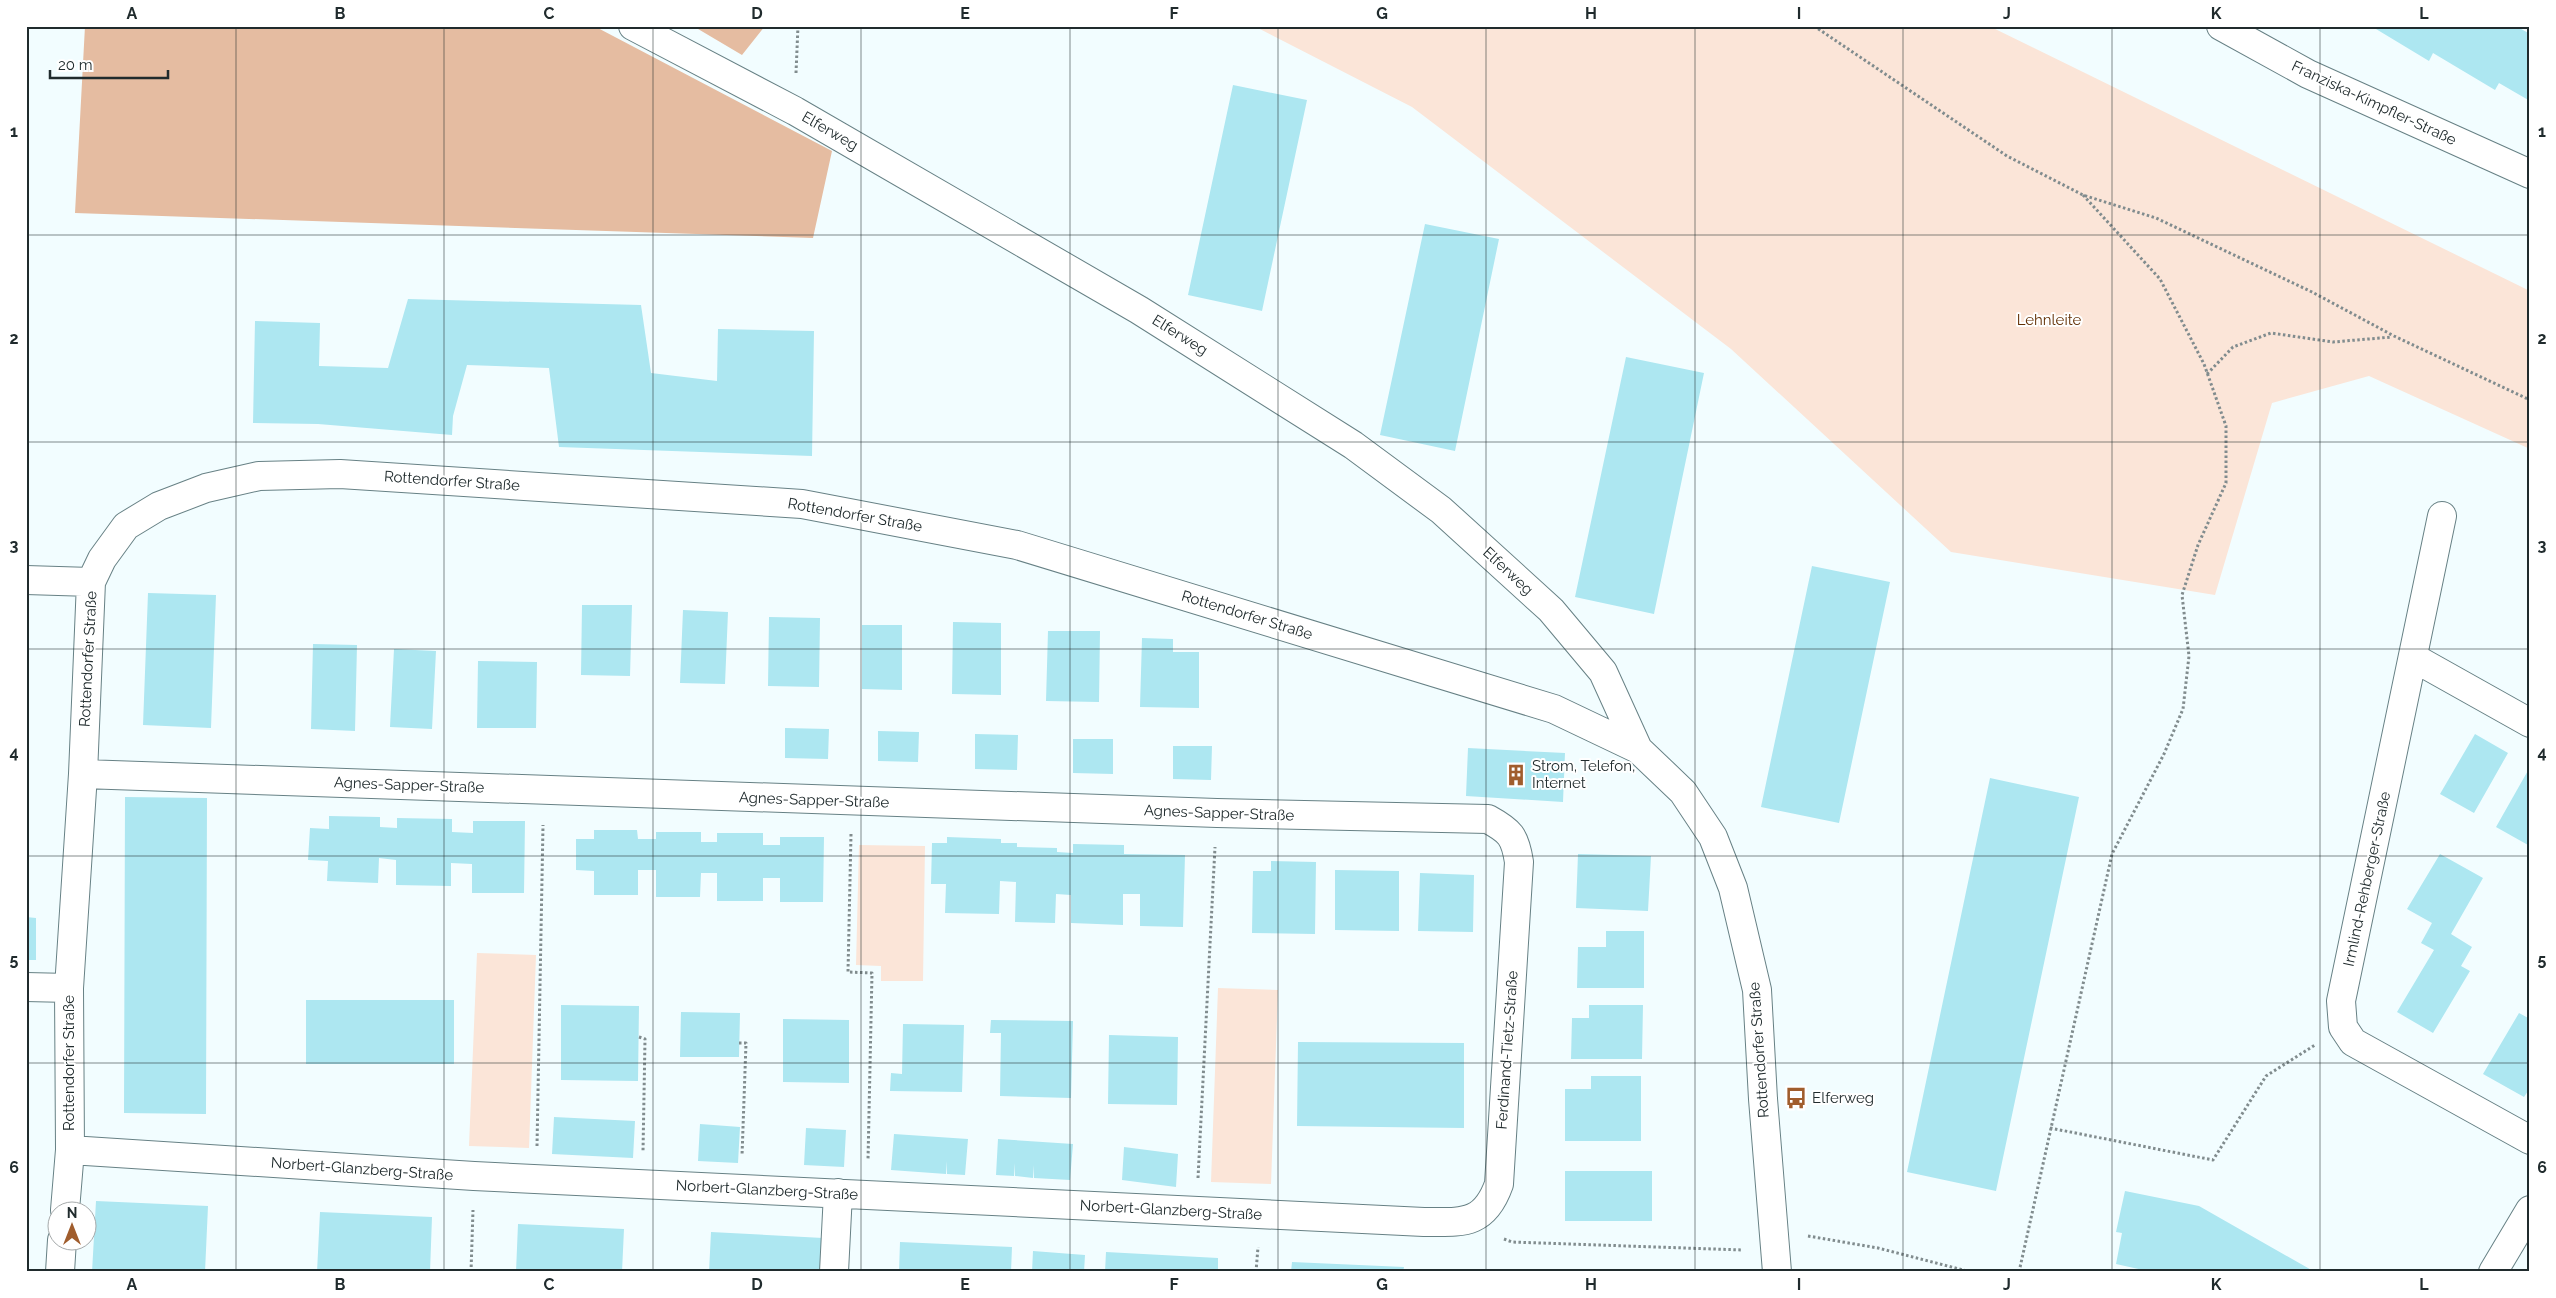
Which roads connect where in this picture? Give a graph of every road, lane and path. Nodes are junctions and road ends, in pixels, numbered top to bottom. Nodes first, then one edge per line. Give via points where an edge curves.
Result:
1 (633, 26) edge
2 (798, 26) edge
3 (1814, 26) edge
4 (2221, 26) edge
5 (795, 111) junction
6 (2530, 174) edge
7 (2083, 195) junction
8 (2394, 336) junction
9 (2208, 374) junction
10 (2530, 400) edge
11 (2442, 516) dead end
12 (26, 580) edge
13 (91, 582) junction
14 (2414, 658) junction
15 (2530, 723) edge
16 (1638, 749) junction
17 (83, 774) junction
18 (544, 789) junction
19 (852, 801) junction
20 (1217, 813) junction
21 (1519, 862) joint
22 (26, 987) edge
23 (69, 988) junction
24 (2343, 1028) junction
25 (639, 1037) dead end
26 (739, 1043) dead end
27 (2050, 1128) junction
28 (2530, 1140) edge
29 (70, 1150) junction
30 (474, 1176) junction
31 (536, 1179) junction
32 (642, 1184) junction
33 (741, 1189) junction
34 (838, 1193) junction
35 (868, 1195) junction
36 (66, 1200) edge
37 (2530, 1210) edge
38 (1196, 1211) junction
39 (1464, 1222) junction
40 (61, 1250) edge
41 (1776, 1253) edge
42 (60, 1272) edge
43 (470, 1272) edge
44 (834, 1272) edge
45 (1971, 1272) edge
46 (2019, 1272) edge
47 (2493, 1272) edge

1 - 5 street, Elferweg
2 - 5 path
3 - 7 path via 2007,156
4 - 6 street, Franziska-Kimpfler-Straße via 2308,74
5 - 16 street, Elferweg via 1139,310 1353,445 1441,510 1551,610 1603,672
7 - 8 path via 2156,218 2312,292
7 - 9 path via 2160,279
8 - 9 path via 2333,342 2271,333 2233,347
8 - 10 path
9 - 27 path via 2226,426 2226,484 2198,545 2182,595 2188,656 2184,709 2112,854
11 - 14 street, Irmlind-Rehberger-Straße
12 - 13 street
13 - 16 street, Rottendorfer Straße via 102,559 126,526 159,506 206,488 259,476 340,474 802,504 1017,545 1554,709
13 - 17 street, Rottendorfer Straße
14 - 15 street
14 - 24 street, Irmlind-Rehberger-Straße via 2342,1001
16 - 41 street, Rottendorfer Straße via 1683,792 1713,837 1733,888 1757,990
17 - 18 street, Agnes-Sapper-Straße
17 - 23 street, Rottendorfer Straße
18 - 19 street, Agnes-Sapper-Straße
18 - 31 path
19 - 20 street, Agnes-Sapper-Straße
19 - 35 path via 848,972 872,973
20 - 21 street, Agnes-Sapper-Straße via 1488,819 1507,829 1517,844
20 - 38 path
21 - 39 street, Ferdinand-Tietz-Straße via 1499,1184 1493,1201 1483,1213
22 - 23 street
23 - 29 street, Rottendorfer Straße
24 - 27 path via 2266,1076 2213,1160
24 - 28 street via 2353,1042
25 - 32 path via 645,1038
26 - 33 path via 746,1043
27 - 46 path
29 - 30 street, Norbert-Glanzberg-Straße
29 - 36 street, Rottendorfer Straße
30 - 31 street, Norbert-Glanzberg-Straße
30 - 43 path
31 - 32 street, Norbert-Glanzberg-Straße
32 - 33 street, Norbert-Glanzberg-Straße
33 - 34 street, Norbert-Glanzberg-Straße
34 - 35 street, Norbert-Glanzberg-Straße
34 - 44 street
35 - 38 street, Norbert-Glanzberg-Straße
37 - 47 street
38 - 39 street, Norbert-Glanzberg-Straße
39 - 41 path via 1512,1242
40 - 42 street
41 - 45 path via 1801,1235 1878,1248

